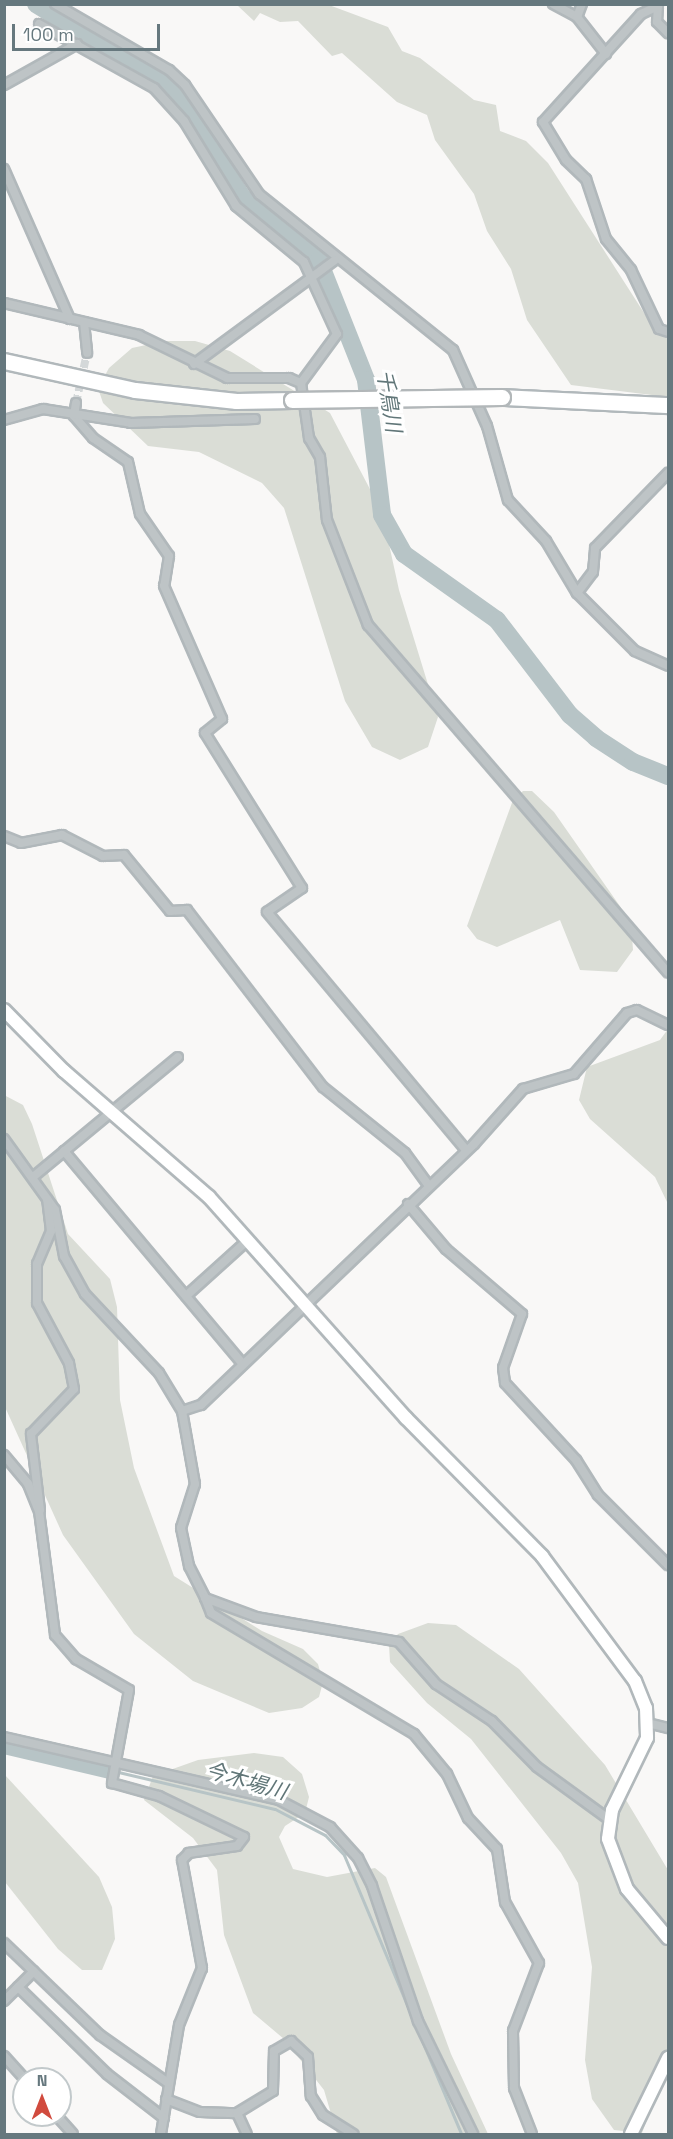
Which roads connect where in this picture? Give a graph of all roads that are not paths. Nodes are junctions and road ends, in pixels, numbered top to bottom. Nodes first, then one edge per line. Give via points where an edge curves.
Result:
1 (55, 4) edge
2 (553, 4) edge
3 (582, 4) edge
4 (658, 5) edge
5 (577, 16) junction
6 (39, 24) dead end
7 (669, 33) edge
8 (77, 44) junction
9 (606, 54) junction
10 (4, 85) edge
11 (4, 169) edge
12 (333, 261) junction
13 (312, 272) junction
14 (4, 303) edge
15 (70, 319) junction
16 (84, 322) junction
17 (669, 332) edge
18 (87, 353) tunnel mouth
19 (4, 361) edge
20 (194, 364) junction
21 (301, 383) junction
22 (551, 398) junction
23 (76, 403) tunnel mouth
24 (669, 405) edge
25 (74, 416) junction
26 (669, 416) edge
27 (255, 419) dead end
28 (4, 420) edge
29 (669, 473) edge
30 (577, 593) junction
31 (669, 666) edge
32 (4, 836) edge
33 (669, 973) edge
34 (4, 1010) edge
35 (669, 1025) edge
36 (178, 1057) dead end
37 (114, 1113) junction
38 (4, 1139) edge
39 (466, 1150) junction
40 (64, 1151) junction
41 (33, 1176) junction
42 (427, 1183) junction
43 (47, 1199) junction
44 (408, 1204) junction
45 (248, 1240) junction
46 (186, 1296) junction
47 (305, 1306) junction
48 (241, 1362) junction
49 (182, 1411) junction
50 (4, 1455) edge
51 (39, 1511) junction
52 (669, 1565) edge
53 (205, 1598) junction
54 (648, 1723) junction
55 (669, 1728) edge
56 (4, 1737) edge
57 (115, 1763) junction
58 (610, 1820) junction
59 (669, 1938) edge
60 (4, 1943) edge
61 (34, 1971) junction
62 (18, 1987) junction
63 (4, 2001) edge
64 (669, 2058) edge
65 (168, 2083) junction
66 (166, 2099) junction
67 (237, 2113) junction
68 (164, 2118) junction
69 (161, 2134) edge
70 (247, 2134) edge
71 (354, 2134) edge
72 (473, 2134) edge
73 (532, 2134) edge
74 (631, 2134) edge

1 - 12 street via 139,49 185,85 249,183 313,234
2 - 5 street
3 - 5 street
4 - 7 street via 657,22
4 - 9 street via 641,14
5 - 9 street
6 - 8 street
8 - 10 street
8 - 13 street via 129,71 169,102 236,206 294,252
9 - 17 street via 543,122 566,160 586,179 606,239 631,270 659,329
11 - 15 street
12 - 13 street
12 - 30 street via 458,357 487,426 508,500 546,541
13 - 20 street
13 - 21 street via 336,340
14 - 15 street
15 - 16 street
16 - 18 street
16 - 20 street via 146,338
19 - 22 highway, bridge via 145,392 237,401
20 - 21 street via 227,378 289,378
21 - 33 street via 309,438 320,457 327,520 368,625
22 - 24 highway
22 - 26 highway
23 - 25 street
25 - 27 street via 131,423
25 - 28 street via 43,409
25 - 39 street via 93,438 128,462 140,514 169,556 164,586 222,719 205,733 302,888 267,912
29 - 30 street via 595,548 593,572
30 - 31 street via 635,651
32 - 42 street via 21,843 62,835 103,856 124,855 170,911 187,910 323,1088 405,1153
34 - 37 street
35 - 39 street via 637,1010 627,1013 574,1074 523,1089
36 - 37 street
37 - 40 street
37 - 45 street via 169,1159
38 - 41 street
39 - 42 street
40 - 41 street
40 - 46 street
41 - 43 street
42 - 44 street
43 - 49 street via 58,1217 64,1256 85,1294 159,1373
43 - 51 street via 51,1231 37,1264 37,1303 69,1363 74,1389 31,1434
44 - 47 street
44 - 52 street via 446,1249 522,1314 503,1368 505,1383 576,1460 598,1495
45 - 46 street
45 - 47 street
46 - 48 street
47 - 48 street
47 - 54 street via 542,1556 635,1681
48 - 49 street via 201,1405
49 - 53 street via 195,1484 181,1528 189,1566
50 - 51 street via 28,1484
51 - 57 street via 55,1635 76,1659 129,1690
53 - 58 street via 256,1617 399,1642 436,1684 492,1721 537,1767
53 - 73 street via 211,1612 428,1746 468,1818 497,1850 505,1902 539,1963 538,1977 513,2031 514,2088
54 - 55 street
54 - 58 street via 643,1752
56 - 57 street
57 - 65 street via 112,1783 159,1796 244,1837 237,1846 189,1853 182,1860 202,1968 179,2025 176,2064
57 - 72 street via 279,1800 308,1811 346,1842 372,1886 418,2021
58 - 59 street via 610,1854 617,1871
60 - 61 street
61 - 62 street
61 - 65 street via 100,2035
62 - 63 street
62 - 68 street via 106,2074
64 - 74 street
65 - 66 street
66 - 67 street via 206,2113
66 - 68 street
67 - 70 street
67 - 71 street via 273,2091 274,2051 291,2042 308,2057 311,2096 323,2115
68 - 69 street

